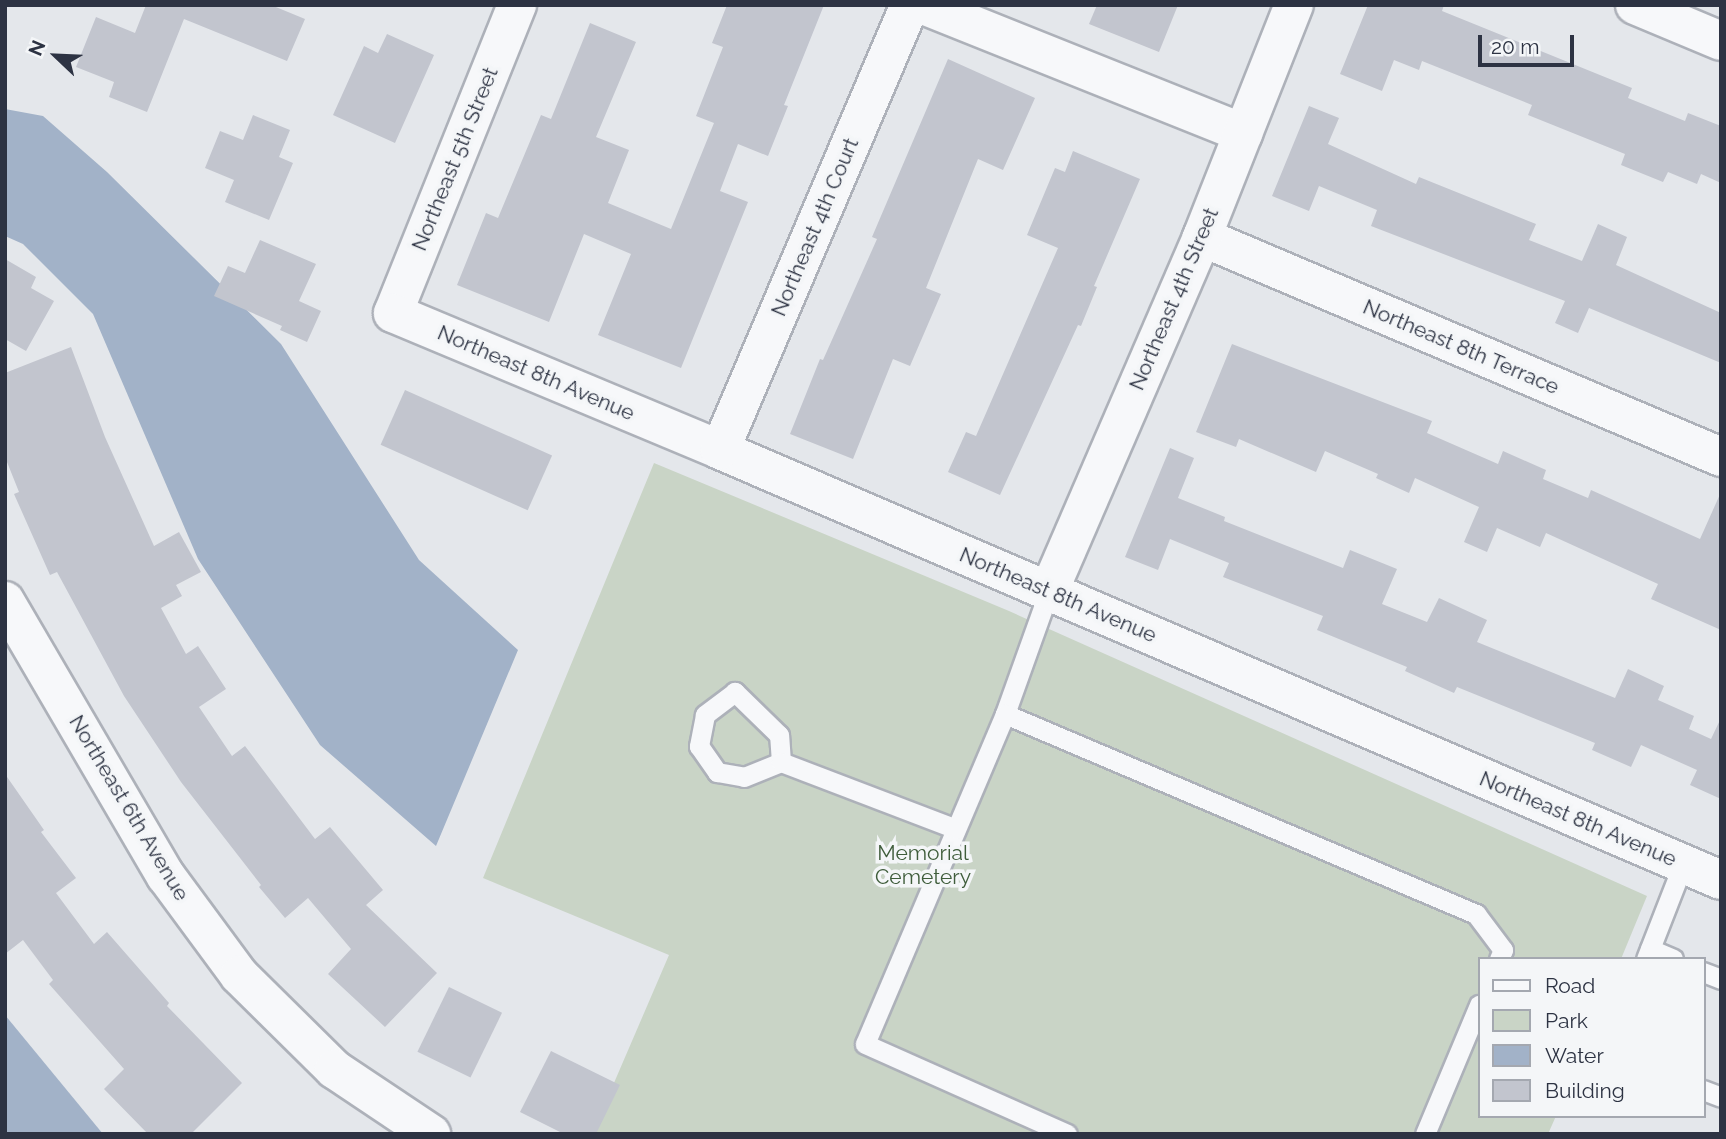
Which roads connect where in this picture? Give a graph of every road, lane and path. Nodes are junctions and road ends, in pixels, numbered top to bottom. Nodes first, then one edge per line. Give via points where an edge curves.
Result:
1 (517, 5) edge
2 (910, 5) edge
3 (922, 5) edge
4 (1294, 5) edge
5 (1635, 5) edge
6 (1721, 41) edge
7 (1243, 133) junction
8 (1202, 237) junction
9 (393, 313) joint
10 (720, 450) junction
11 (1721, 457) edge
12 (1049, 591) junction
13 (5, 601) edge
14 (1005, 714) junction
15 (781, 762) junction
16 (956, 829) junction
17 (1683, 864) junction
18 (1721, 880) edge
19 (1648, 954) edge
20 (1500, 957) edge
21 (1478, 1007) edge
22 (431, 1134) edge
23 (1067, 1134) edge
24 (1425, 1134) edge

1 - 9 street, Northeast 5th Street
2 - 10 street, Northeast 4th Court
3 - 7 street
4 - 7 street, Northeast 4th Street
5 - 6 street
7 - 8 street, Northeast 4th Street
8 - 11 street, Northeast 8th Terrace
8 - 12 street, Northeast 4th Street
9 - 10 street, Northeast 8th Avenue
10 - 12 street, Northeast 8th Avenue
12 - 14 lane
12 - 17 street, Northeast 8th Avenue
13 - 22 street, Northeast 6th Avenue via 166,876 239,975 334,1069
14 - 16 lane
14 - 20 lane via 1476,914 1503,950
15 - 15 lane via 744,777 717,772 699,746 705,715 735,692 779,735
15 - 16 lane
16 - 23 lane via 865,1044
17 - 18 street, Northeast 8th Avenue
17 - 19 lane
21 - 24 lane

